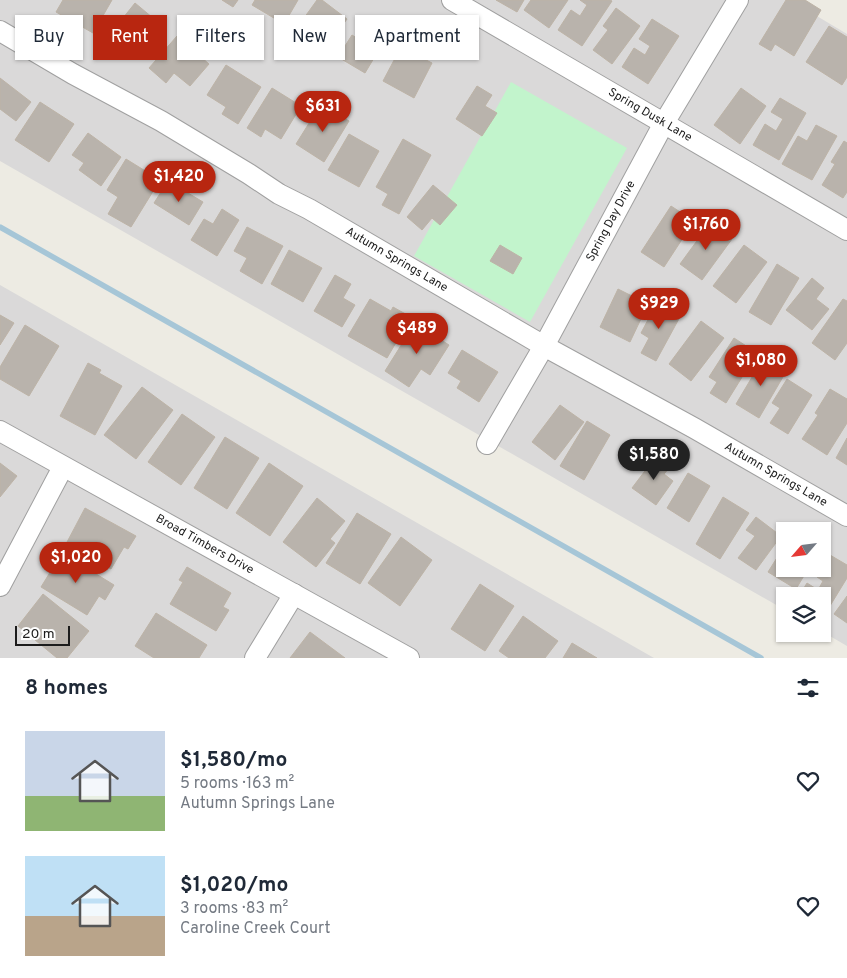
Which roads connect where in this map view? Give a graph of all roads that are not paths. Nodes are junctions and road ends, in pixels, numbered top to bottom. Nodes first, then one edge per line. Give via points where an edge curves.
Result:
1 (452, 0) edge
2 (738, 0) edge
3 (0, 31) edge
4 (664, 123) junction
5 (847, 230) edge
6 (544, 346) junction
7 (0, 431) edge
8 (487, 444) dead end
9 (63, 466) junction
10 (847, 516) edge
11 (0, 586) edge
12 (294, 594) junction
13 (255, 658) edge
14 (409, 658) edge

1 - 4 street, Spring Dusk Lane
2 - 4 street, Spring Day Drive
3 - 6 street, Autumn Springs Lane via 161,121 279,194
4 - 5 street, Spring Dusk Lane
4 - 6 street, Spring Day Drive
6 - 8 street, Spring Day Drive
6 - 10 street, Autumn Springs Lane
7 - 9 street, Broad Timbers Drive
9 - 11 street
9 - 12 street, Broad Timbers Drive
12 - 13 street
12 - 14 street, Broad Timbers Drive

